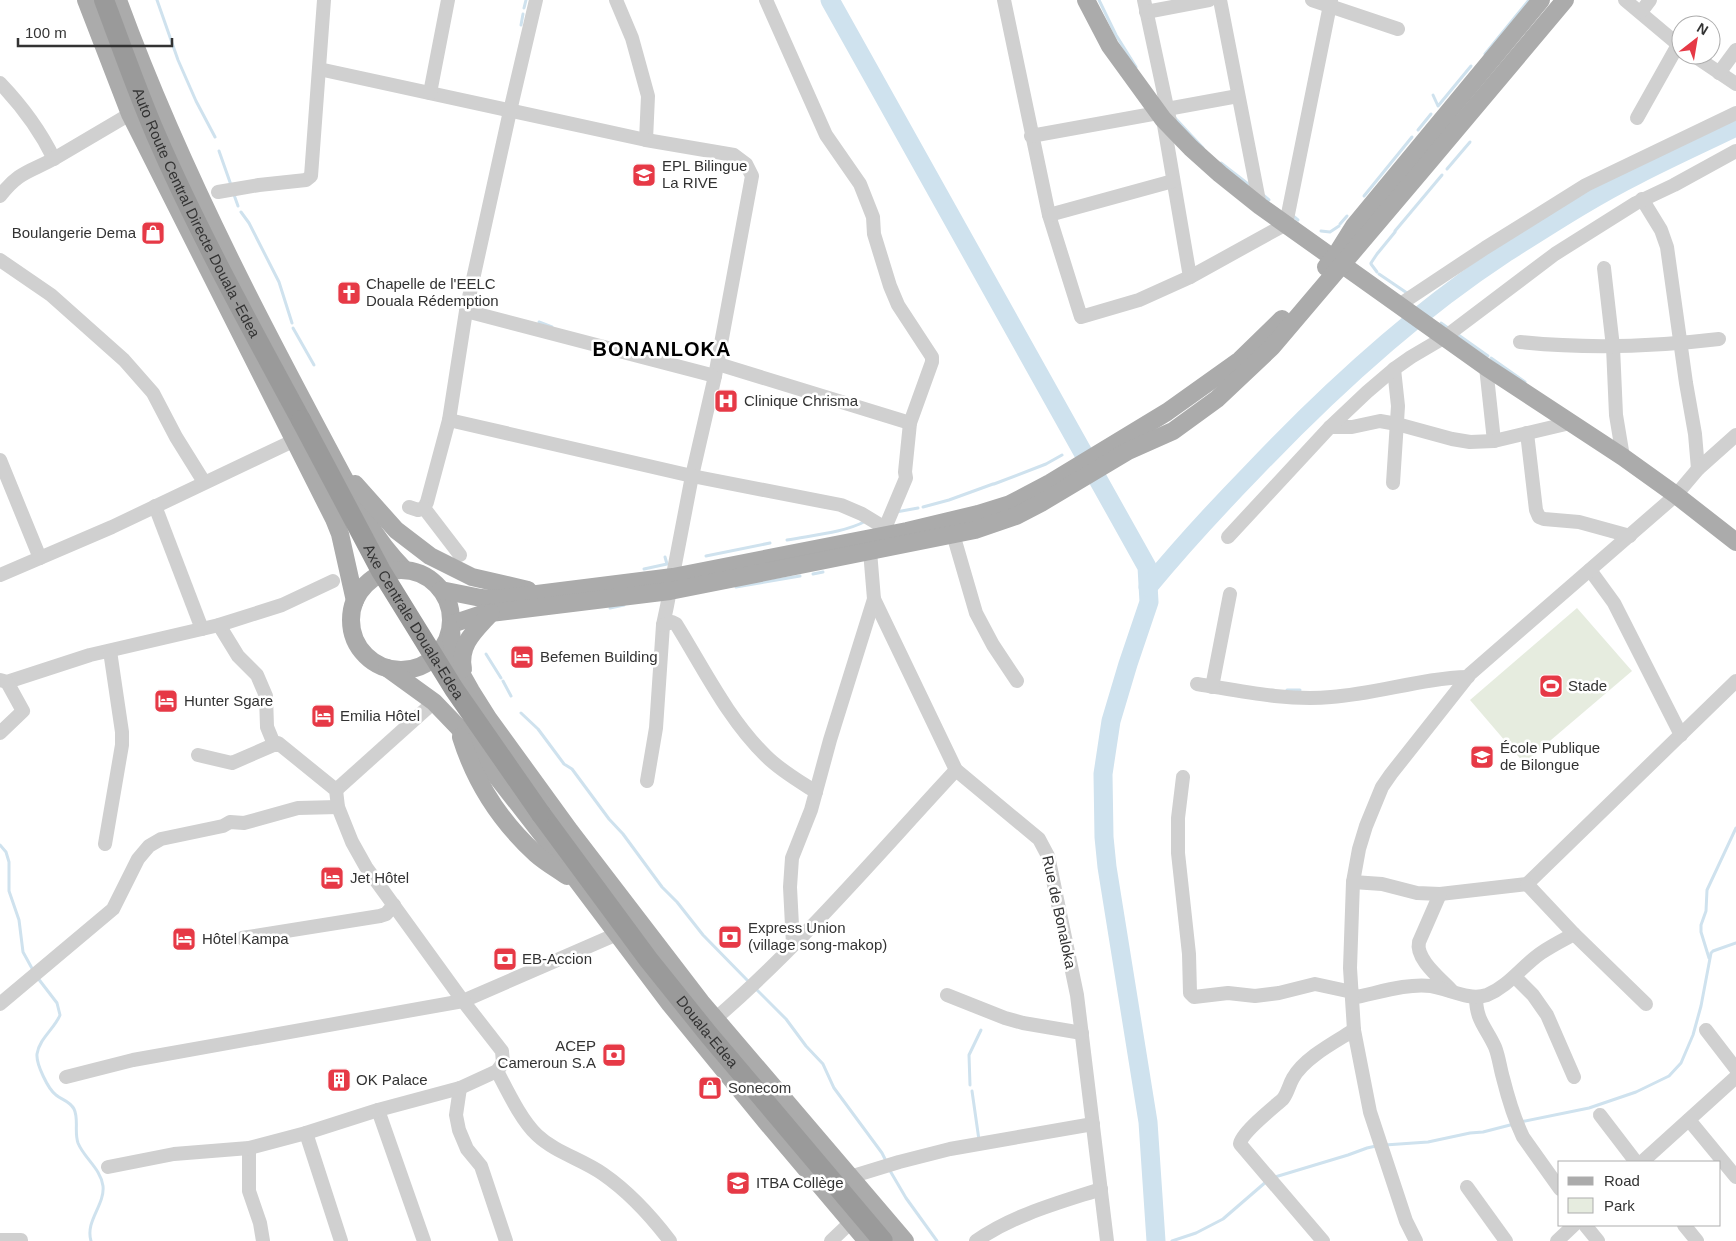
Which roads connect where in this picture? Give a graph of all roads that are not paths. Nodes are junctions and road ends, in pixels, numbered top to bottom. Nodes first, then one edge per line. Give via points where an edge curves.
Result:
1 (86, 0) edge
2 (104, 0) edge
3 (118, 0) edge
4 (324, 0) edge
5 (448, 0) edge
6 (536, 0) edge
7 (616, 0) edge
8 (766, 0) edge
9 (1004, 0) edge
10 (1086, 0) edge
11 (1209, 0) edge
12 (1220, 0) edge
13 (1312, 0) edge
14 (1541, 0) edge
15 (1565, 0) edge
16 (1625, 0) edge
17 (1650, 0) edge
18 (1330, 3) edge
19 (1145, 6) edge
20 (1641, 12) junction
21 (1398, 29) dead end
22 (1671, 39) edge
23 (1736, 50) edge
24 (1671, 60) edge
25 (1707, 65) edge
26 (319, 69) junction
27 (1719, 73) junction
28 (0, 83) edge
29 (1736, 84) edge
30 (430, 93) junction
31 (1238, 96) junction
32 (510, 111) junction
33 (1736, 113) edge
34 (130, 114) junction
35 (1165, 117) junction
36 (1637, 118) dead end
37 (1032, 136) junction
38 (646, 140) junction
39 (1736, 151) edge
40 (54, 159) junction
41 (1173, 182) junction
42 (1, 191) edge
43 (218, 192) dead end
44 (1642, 199) junction
45 (1260, 206) junction
46 (1049, 215) junction
47 (1286, 224) junction
48 (0, 260) edge
49 (1338, 261) junction
50 (1604, 268) dead end
51 (1190, 277) junction
52 (1403, 308) junction
53 (466, 311) junction
54 (1440, 334) junction
55 (1719, 339) dead end
56 (1520, 342) dead end
57 (1681, 344) junction
58 (1613, 347) junction
59 (1486, 367) junction
60 (1394, 369) junction
61 (717, 370) junction
62 (300, 420) joint
63 (449, 420) junction
64 (1570, 422) junction
65 (910, 423) junction
66 (1397, 424) junction
67 (1330, 427) junction
68 (1527, 433) junction
69 (1736, 435) edge
70 (293, 441) junction
71 (1494, 441) junction
72 (1623, 457) junction
73 (333, 458) junction
74 (0, 460) edge
75 (1698, 469) junction
76 (692, 476) junction
77 (204, 482) junction
78 (1066, 482) junction
79 (1393, 483) dead end
80 (1676, 495) junction
81 (155, 506) junction
82 (409, 507) dead end
83 (424, 508) junction
84 (953, 534) junction
85 (1630, 536) junction
86 (886, 537) junction
87 (1228, 537) dead end
88 (1736, 542) edge
89 (870, 551) junction
90 (460, 555) dead end
91 (40, 558) junction
92 (405, 570) junction
93 (1590, 570) junction
94 (0, 575) edge
95 (333, 581) dead end
96 (671, 584) junction
97 (441, 590) junction
98 (543, 594) junction
99 (1230, 594) dead end
100 (874, 599) junction
101 (355, 601) junction
102 (491, 613) junction
103 (219, 625) junction
104 (664, 625) junction
105 (451, 627) junction
106 (202, 629) junction
107 (110, 651) junction
108 (387, 668) junction
109 (1468, 677) junction
110 (3, 681) edge
111 (1017, 681) dead end
112 (1736, 681) edge
113 (466, 682) junction
114 (1197, 684) dead end
115 (1212, 687) junction
116 (434, 702) junction
117 (0, 734) edge
118 (1682, 735) junction
119 (274, 744) junction
120 (198, 755) dead end
121 (956, 770) junction
122 (1183, 777) dead end
123 (647, 781) dead end
124 (336, 790) junction
125 (816, 792) junction
126 (338, 807) junction
127 (542, 814) joint
128 (105, 844) dead end
129 (1352, 882) junction
130 (1527, 884) junction
131 (1440, 894) junction
132 (394, 905) junction
133 (616, 934) junction
134 (1574, 934) junction
135 (242, 938) dead end
136 (793, 945) junction
137 (1515, 977) junction
138 (1452, 992) junction
139 (947, 995) dead end
140 (1352, 995) junction
141 (1476, 997) junction
142 (463, 1001) junction
143 (0, 1004) edge
144 (1646, 1004) dead end
145 (715, 1019) junction
146 (1354, 1030) junction
147 (1706, 1030) dead end
148 (1082, 1033) junction
149 (1736, 1069) edge
150 (497, 1071) junction
151 (66, 1076) dead end
152 (1736, 1076) edge
153 (1574, 1077) dead end
154 (460, 1088) junction
155 (378, 1110) junction
156 (1600, 1115) dead end
157 (1689, 1120) junction
158 (1093, 1124) junction
159 (306, 1133) junction
160 (249, 1148) junction
161 (1635, 1161) edge
162 (1643, 1161) edge
163 (108, 1167) dead end
164 (850, 1177) junction
165 (1736, 1177) edge
166 (1558, 1186) edge
167 (1467, 1187) dead end
168 (1101, 1189) junction
169 (851, 1222) junction
170 (1573, 1226) edge
171 (1586, 1226) edge
172 (1685, 1226) edge
173 (0, 1240) edge
174 (21, 1240) edge
175 (263, 1241) edge
176 (341, 1241) edge
177 (424, 1241) edge
178 (506, 1241) edge
179 (670, 1241) edge
180 (831, 1241) edge
181 (868, 1241) edge
182 (883, 1241) edge
183 (905, 1241) edge
184 (976, 1241) edge
185 (1107, 1241) edge
186 (1323, 1241) edge
187 (1416, 1241) edge
188 (1506, 1241) edge
189 (1557, 1241) edge
190 (1598, 1241) edge
191 (1697, 1241) edge

1 - 34 main road
2 - 62 highway, Auto Route Central Directe Douala -Edea via 170,166
3 - 73 main road via 167,124 218,236
4 - 26 street
5 - 30 street
6 - 32 street
7 - 38 street via 632,38 648,96
8 - 65 street via 826,134 860,184 873,217 874,234 898,305 932,357
9 - 37 street
10 - 35 main road via 1110,46
11 - 19 street
12 - 31 street
13 - 18 street
14 - 49 main road via 1354,226
15 - 49 main road
16 - 20 street
17 - 20 street
18 - 21 street
18 - 47 street
19 - 35 street
20 - 22 street
23 - 27 street
24 - 36 street
25 - 27 street
26 - 30 street
26 - 43 street via 309,179
27 - 29 street
28 - 40 street via 29,117
30 - 32 street
31 - 35 street
31 - 45 street
32 - 38 street
32 - 53 street
33 - 52 street via 1586,185 1485,248
34 - 40 street
34 - 70 main road
35 - 37 street
35 - 41 street
35 - 45 main road via 1213,167
37 - 46 street
38 - 61 street via 734,155 746,164 752,176
39 - 44 street
40 - 42 street via 22,173
41 - 46 street
41 - 51 street
44 - 54 street via 1555,254
44 - 57 street via 1664,238
45 - 47 main road
46 - 51 street via 1081,317 1139,300
47 - 49 main road
47 - 51 street
48 - 77 street via 51,295 124,360 153,393
49 - 52 main road
49 - 78 main road via 1240,360 1125,445
50 - 58 street
52 - 54 main road
53 - 61 street
53 - 63 street
54 - 59 main road
54 - 60 street
55 - 57 street
56 - 58 street
57 - 58 street
57 - 75 street
58 - 72 street via 1616,415
59 - 64 main road
59 - 71 street
60 - 66 street
60 - 67 street
61 - 65 street
61 - 76 street
62 - 127 highway, Axe Centrale Douala-Edea, bridge via 381,571 454,689
63 - 76 street
63 - 83 street
64 - 68 street
64 - 72 main road
65 - 86 street via 906,478
66 - 67 street via 1380,422
66 - 71 street via 1452,440
66 - 79 street
67 - 87 street
68 - 71 street
68 - 85 street via 1539,517 1579,522
69 - 75 street
70 - 77 street
70 - 101 main road via 340,534
72 - 80 main road
73 - 92 main road via 377,538
73 - 98 main road via 396,530 430,556 472,577
74 - 91 street
75 - 80 street
76 - 86 street via 841,505 862,514
76 - 96 street
77 - 81 street
78 - 84 main road via 1016,516
78 - 86 main road via 1002,506
80 - 85 street
80 - 88 main road
81 - 91 street
81 - 106 street
82 - 83 street
83 - 90 street
84 - 86 main road
84 - 111 street via 976,613 992,645
85 - 93 street
86 - 89 main road
86 - 96 main road
89 - 96 main road
89 - 100 street, Rue de Bonaloka
91 - 94 street
92 - 97 main road via 425,576
92 - 101 main road via 375,577
93 - 109 street
93 - 118 street via 1614,604
95 - 103 street via 282,605
96 - 98 main road
96 - 102 main road
96 - 104 street
97 - 98 main road via 496,599
97 - 105 main road via 449,606
99 - 115 street
100 - 121 street, Rue de Bonaloka
100 - 125 street
101 - 108 main road via 351,622 356,642 369,658
102 - 105 main road
102 - 113 main road via 466,644 462,664
103 - 106 street
103 - 119 street via 238,656 257,675 266,696 267,727
104 - 123 street via 656,728
104 - 125 street via 676,624 747,736 768,758
105 - 108 main road via 443,649 428,663 408,670
105 - 113 main road via 453,656
106 - 107 street
107 - 110 street
107 - 128 street via 122,745
108 - 116 main road
109 - 115 street via 1316,698
109 - 129 street via 1382,787 1364,833
110 - 117 street via 23,711
112 - 118 street
113 - 145 main road via 488,718 570,831
114 - 115 street
116 - 124 street
116 - 133 main road via 458,727
118 - 130 street
119 - 120 street via 232,762
119 - 124 street via 282,745
121 - 136 street
121 - 148 street, Rue de Bonaloka via 1045,847 1077,995
122 - 140 street via 1178,853 1190,993 1194,997 1254,996 1315,984
124 - 126 street
125 - 136 street via 790,868
126 - 132 street via 352,842
126 - 143 street via 298,808 155,841 140,855 112,909
127 - 182 highway, Douala-Edea via 648,959
129 - 131 street
129 - 140 street
130 - 131 street
130 - 134 street
131 - 138 street via 1418,948 1420,957
132 - 135 street via 380,916
132 - 142 street
133 - 142 street
133 - 169 main road
134 - 137 street via 1541,952
134 - 144 street
136 - 145 street
137 - 141 street via 1488,994
137 - 153 street via 1547,1015
138 - 140 street via 1431,986
138 - 141 street
139 - 148 street via 1005,1018
140 - 146 street
141 - 166 street via 1478,1017 1495,1048 1519,1128
142 - 150 street via 502,1051 503,1063
142 - 151 street via 133,1060
145 - 164 main road
146 - 186 street via 1303,1066 1292,1078 1283,1099 1240,1140 1240,1144
146 - 187 street via 1370,1112
147 - 149 street
148 - 158 street, Rue de Bonaloka
150 - 154 street
150 - 179 street via 536,1134 602,1173 633,1198
152 - 157 street
154 - 155 street
154 - 178 street via 456,1115 458,1130 480,1166
155 - 159 street
155 - 177 street
156 - 161 street
157 - 162 street
157 - 165 street
158 - 164 street via 950,1150
158 - 168 street, Rue de Bonaloka
159 - 160 street
159 - 176 street
160 - 163 street via 174,1154
160 - 175 street via 249,1191
164 - 183 main road
167 - 188 street
168 - 184 street via 1028,1214
168 - 185 street, Rue de Bonaloka
169 - 180 street
169 - 181 main road
170 - 189 street
171 - 190 street
172 - 191 street
173 - 174 street

